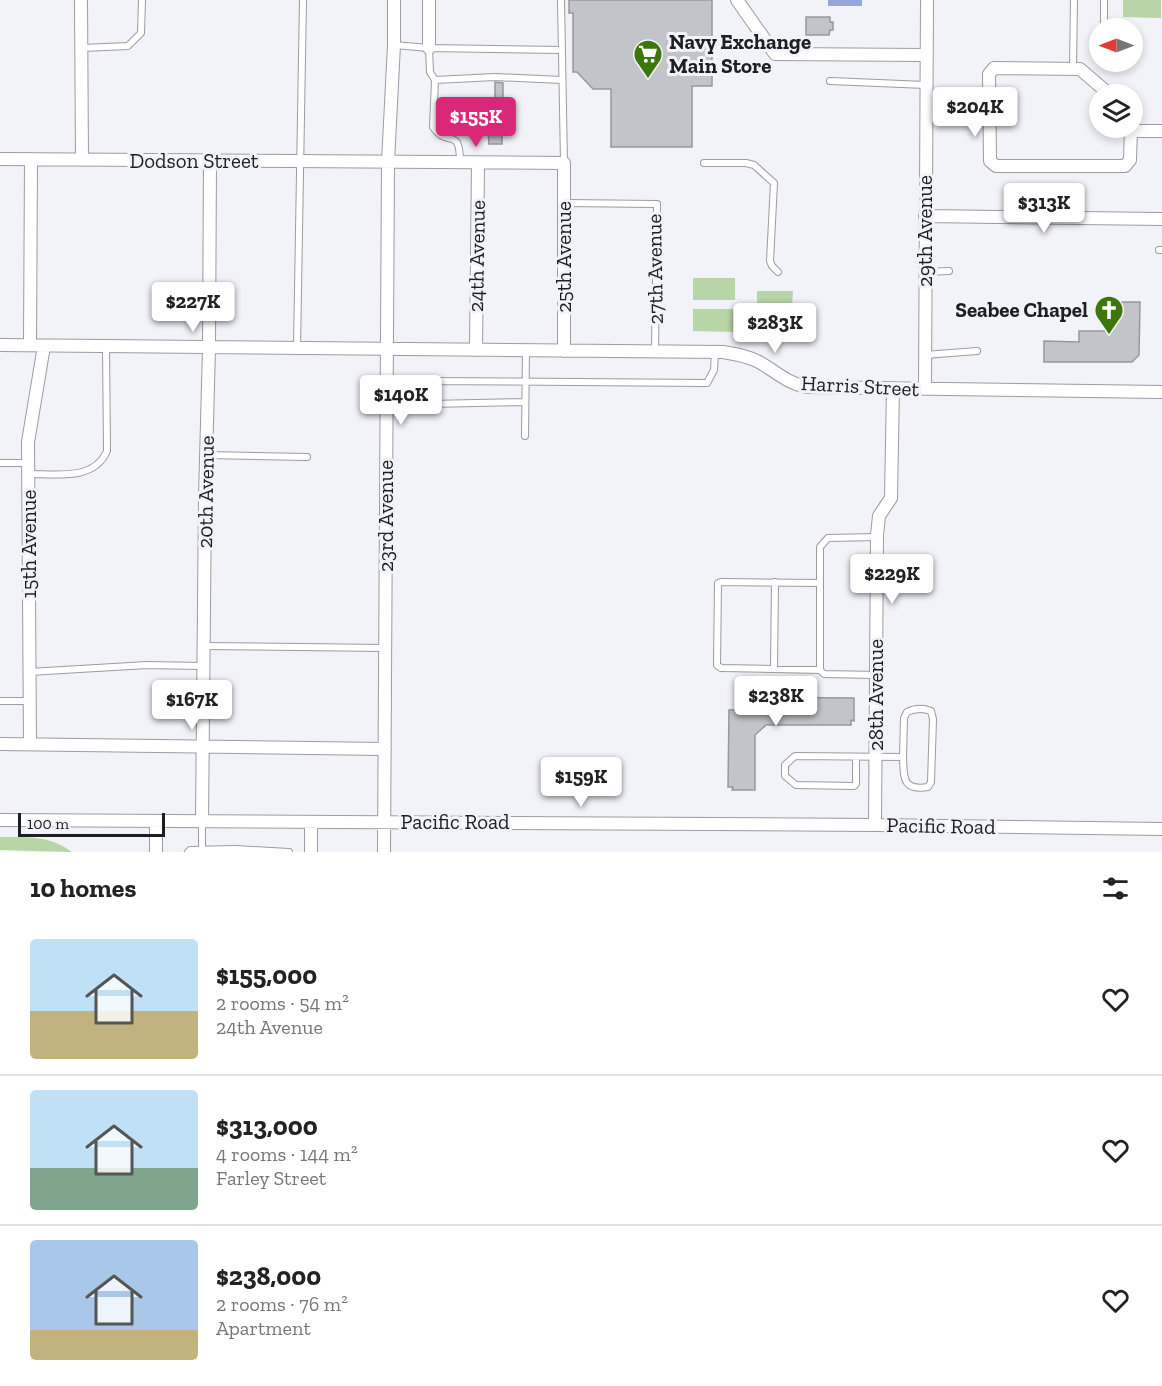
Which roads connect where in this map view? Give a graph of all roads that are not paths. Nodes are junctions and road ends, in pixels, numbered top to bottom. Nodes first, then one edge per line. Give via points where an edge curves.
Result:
1 (81, 0) edge
2 (142, 0) edge
3 (303, 0) edge
4 (394, 0) edge
5 (429, 0) edge
6 (561, 0) edge
7 (737, 0) edge
8 (927, 0) edge
9 (1074, 0) edge
10 (1104, 0) edge
11 (1104, 18) edge
12 (394, 45) junction
13 (81, 48) junction
14 (429, 48) junction
15 (561, 50) junction
16 (927, 55) junction
17 (1073, 68) junction
18 (435, 80) junction
19 (561, 80) junction
20 (830, 81) dead end
21 (1097, 84) edge
22 (926, 85) junction
23 (1143, 130) edge
24 (1162, 131) edge
25 (1131, 138) edge
26 (0, 159) edge
27 (31, 159) junction
28 (82, 160) junction
29 (210, 161) junction
30 (300, 162) junction
31 (388, 162) junction
32 (478, 163) junction
33 (564, 163) junction
34 (704, 163) dead end
35 (460, 164) junction
36 (564, 203) junction
37 (925, 216) junction
38 (1162, 219) edge
39 (949, 271) dead end
40 (778, 272) dead end
41 (925, 272) junction
42 (0, 345) edge
43 (30, 345) junction
44 (44, 346) junction
45 (106, 347) junction
46 (209, 348) junction
47 (297, 348) junction
48 (386, 350) junction
49 (476, 350) junction
50 (526, 350) junction
51 (564, 351) junction
52 (977, 351) dead end
53 (655, 352) junction
54 (715, 352) junction
55 (925, 355) junction
56 (525, 381) junction
57 (893, 388) junction
58 (925, 389) junction
59 (1162, 392) edge
60 (525, 402) junction
61 (525, 436) dead end
62 (207, 455) junction
63 (307, 457) dead end
64 (0, 463) edge
65 (28, 469) junction
66 (877, 537) junction
67 (775, 582) junction
68 (820, 583) junction
69 (204, 646) junction
70 (385, 648) junction
71 (204, 666) junction
72 (774, 668) junction
73 (820, 670) junction
74 (29, 672) junction
75 (876, 675) junction
76 (0, 701) edge
77 (29, 701) junction
78 (0, 744) edge
79 (30, 744) junction
80 (203, 747) junction
81 (385, 749) junction
82 (856, 757) junction
83 (876, 757) junction
84 (903, 757) junction
85 (0, 820) edge
86 (156, 822) junction
87 (202, 822) junction
88 (312, 822) junction
89 (384, 822) junction
90 (875, 825) junction
91 (1162, 829) edge
92 (202, 850) junction
93 (156, 852) edge
94 (188, 852) edge
95 (289, 852) edge
96 (311, 852) edge
97 (384, 852) edge

1 - 13 street
2 - 13 lane via 141,33 128,46
3 - 30 lane
4 - 12 street, 23rd Avenue
5 - 14 street
6 - 15 lane
7 - 16 street via 775,54
8 - 16 street, 29th Avenue
9 - 17 lane
10 - 11 lane
12 - 14 lane
12 - 31 street, 23rd Avenue
13 - 28 street
14 - 15 lane
14 - 18 lane via 430,72
15 - 19 lane
16 - 22 street, 29th Avenue
17 - 21 street via 1080,69
17 - 25 street via 991,70 992,164 1125,166 1130,160
18 - 19 lane
18 - 35 lane via 434,127 443,137 457,141
19 - 33 lane
20 - 22 lane
22 - 37 street, 29th Avenue
23 - 24 street
26 - 27 street, Dodson Street
27 - 28 street, Dodson Street
27 - 43 street
28 - 29 street, Dodson Street
29 - 30 street, Dodson Street
29 - 46 street, 20th Avenue
30 - 31 street, Dodson Street
30 - 47 lane
31 - 35 street, Dodson Street
31 - 48 street, 23rd Avenue
32 - 33 street, Dodson Street
32 - 35 street, Dodson Street
32 - 49 street, 24th Avenue
33 - 36 street, 25th Avenue
34 - 40 lane via 754,165 774,183 770,261
36 - 51 street, 25th Avenue
36 - 53 lane, 27th Avenue via 657,204
37 - 38 street
37 - 41 street, 29th Avenue
39 - 41 lane
41 - 55 street, 29th Avenue
42 - 43 street, Harris Street
43 - 44 street, Harris Street
44 - 45 street, Harris Street
44 - 65 street, 15th Avenue via 28,442
45 - 46 street, Harris Street
45 - 65 lane via 107,451 102,461 84,472
46 - 47 street, Harris Street
46 - 62 street, 20th Avenue
47 - 48 street, Harris Street
48 - 49 street, Harris Street
48 - 70 street, 23rd Avenue
49 - 50 street, Harris Street
50 - 51 street, Harris Street
50 - 56 lane
51 - 53 street, Harris Street
52 - 55 lane
53 - 54 street, Harris Street
54 - 56 lane via 714,370 707,383
54 - 57 street, Harris Street via 754,359 796,385
55 - 58 street, 29th Avenue
56 - 60 lane
56 - 60 lane via 429,381 419,387 419,399 430,404
57 - 58 street, Harris Street
57 - 66 street, 28th Avenue via 891,498 879,516
58 - 59 street, Harris Street
60 - 61 lane
62 - 63 lane
62 - 69 street, 20th Avenue
64 - 65 lane
65 - 74 street, 15th Avenue
66 - 68 lane via 825,539 820,547
66 - 75 street, 28th Avenue
67 - 68 lane
67 - 72 lane
67 - 72 lane via 721,582 718,586 717,665
68 - 73 lane
69 - 70 lane
69 - 71 street, 20th Avenue
70 - 81 street, 23rd Avenue
71 - 74 lane
71 - 80 street, 20th Avenue
72 - 73 lane
73 - 75 lane via 824,674
74 - 77 street, 15th Avenue
75 - 83 street, 28th Avenue
76 - 77 lane
77 - 79 street, 15th Avenue
78 - 79 street
79 - 80 street
80 - 81 street
80 - 87 street, 20th Avenue
81 - 89 street, 23rd Avenue
82 - 82 lane via 795,756 785,765 785,776 796,785 854,786
82 - 83 lane
83 - 84 lane
83 - 90 street, 28th Avenue
84 - 84 lane via 907,712 931,711 928,787 910,787 906,783
85 - 86 street, Pacific Road
86 - 87 street, Pacific Road
86 - 93 street
87 - 88 street, Pacific Road
87 - 92 lane
88 - 89 street, Pacific Road
88 - 96 street
89 - 90 street, Pacific Road
89 - 97 street, 23rd Avenue
90 - 91 street, Pacific Road
92 - 94 lane
92 - 95 lane

